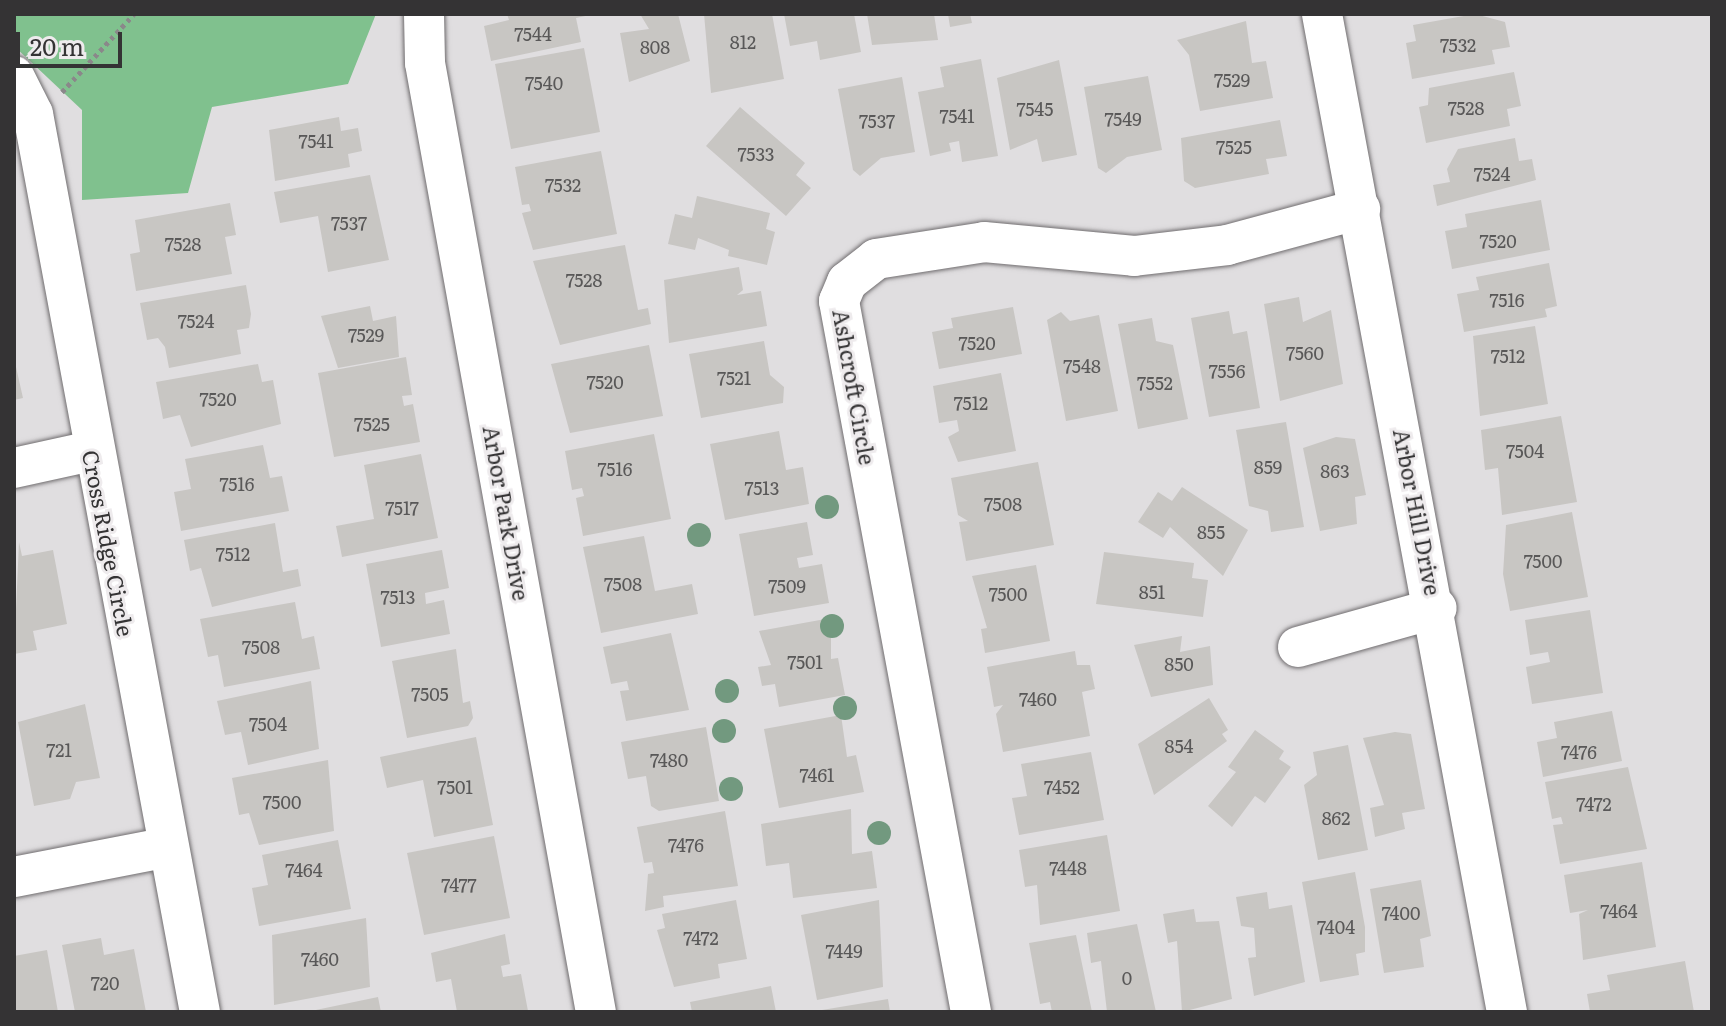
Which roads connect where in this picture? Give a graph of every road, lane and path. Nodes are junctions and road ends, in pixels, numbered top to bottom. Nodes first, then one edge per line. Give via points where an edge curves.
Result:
1 (134, 14) edge
2 (424, 14) edge
3 (1322, 14) edge
4 (14, 76) edge
5 (33, 114) junction
6 (1360, 209) junction
7 (91, 451) junction
8 (14, 468) edge
9 (1437, 608) junction
10 (1298, 647) dead end
11 (168, 847) junction
12 (14, 877) edge
13 (200, 1012) edge
14 (596, 1012) edge
15 (971, 1012) edge
16 (1507, 1012) edge

1 - 5 path
2 - 14 street, Arbor Park Drive via 425,63
3 - 6 street, Arbor Hill Drive
4 - 5 street, Cross Ridge Circle
5 - 7 street, Cross Ridge Circle
6 - 9 street, Arbor Hill Drive
6 - 15 street, Ashcroft Circle via 1227,245 1134,256 984,242 876,259 847,282 839,301
7 - 8 street
7 - 11 street, Cross Ridge Circle
9 - 10 street
9 - 16 street, Arbor Hill Drive
11 - 12 street
11 - 13 street, Cross Ridge Circle

